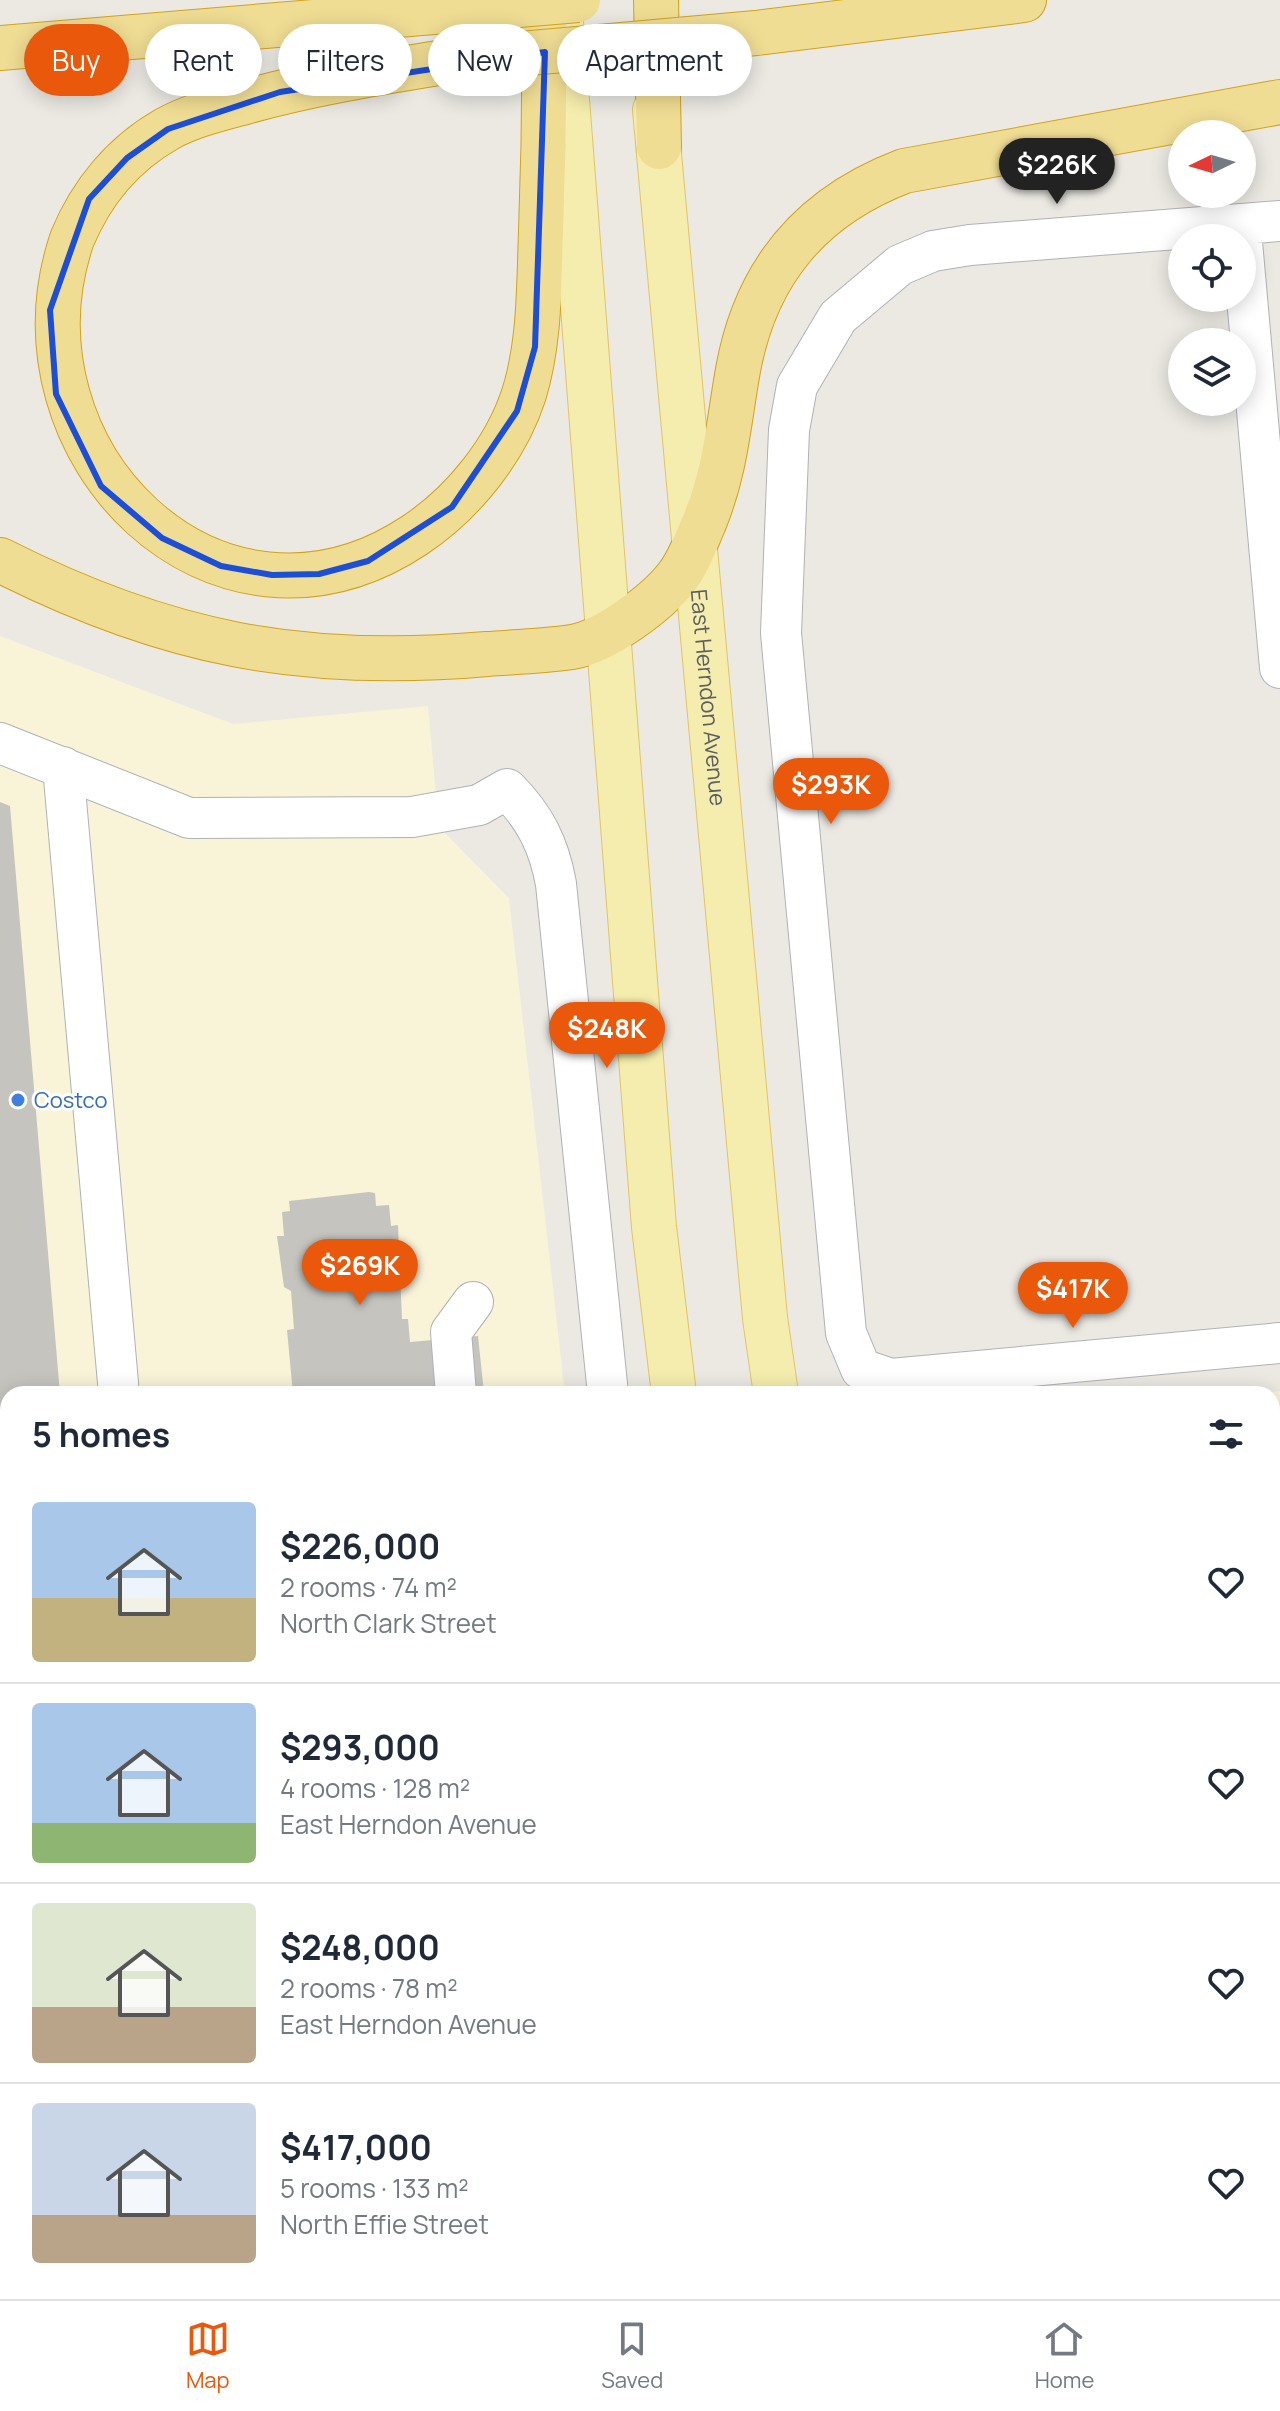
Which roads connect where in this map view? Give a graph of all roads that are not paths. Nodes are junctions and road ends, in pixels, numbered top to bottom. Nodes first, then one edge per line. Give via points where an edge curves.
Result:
1 (544, 0) edge
2 (560, 0) edge
3 (578, 0) edge
4 (646, 0) edge
5 (656, 0) edge
6 (1024, 0) edge
7 (0, 48) edge
8 (1280, 102) edge
9 (659, 147) junction
10 (1280, 221) edge
11 (1256, 230) edge
12 (1168, 238) edge
13 (1248, 312) edge
14 (695, 544) junction
15 (0, 560) edge
16 (611, 631) junction
17 (1280, 668) edge
18 (0, 743) edge
19 (63, 767) junction
20 (473, 1302) dead end
21 (1280, 1343) edge
22 (118, 1386) edge
23 (455, 1386) edge
24 (607, 1386) edge
25 (673, 1386) edge
26 (775, 1386) edge

1 - 6 highway, bridge via 545,117 535,347 517,411 472,485 452,507 395,548 319,574 294,576 221,566 162,538 101,486 56,394 50,310 59,270 89,199 127,158 168,129 218,109 339,78 463,59 756,33
2 - 16 main road
3 - 7 highway, bridge
4 - 9 main road, East Herndon Avenue
5 - 9 highway
8 - 14 highway via 904,171 839,203 810,226 764,289 739,367 721,483
9 - 14 main road, East Herndon Avenue
10 - 11 street
12 - 21 street via 945,249 900,265 838,317 797,386 789,430 781,633 846,1333 861,1369 891,1379
13 - 17 street
14 - 16 highway via 677,577
14 - 26 main road, East Herndon Avenue
15 - 16 highway via 128,618 245,648 298,655 423,660 574,647
16 - 25 main road via 654,1227
18 - 19 street
19 - 22 street
19 - 24 street via 189,818 412,817 479,805 507,789 526,808 542,833 556,884
20 - 23 street via 451,1332

